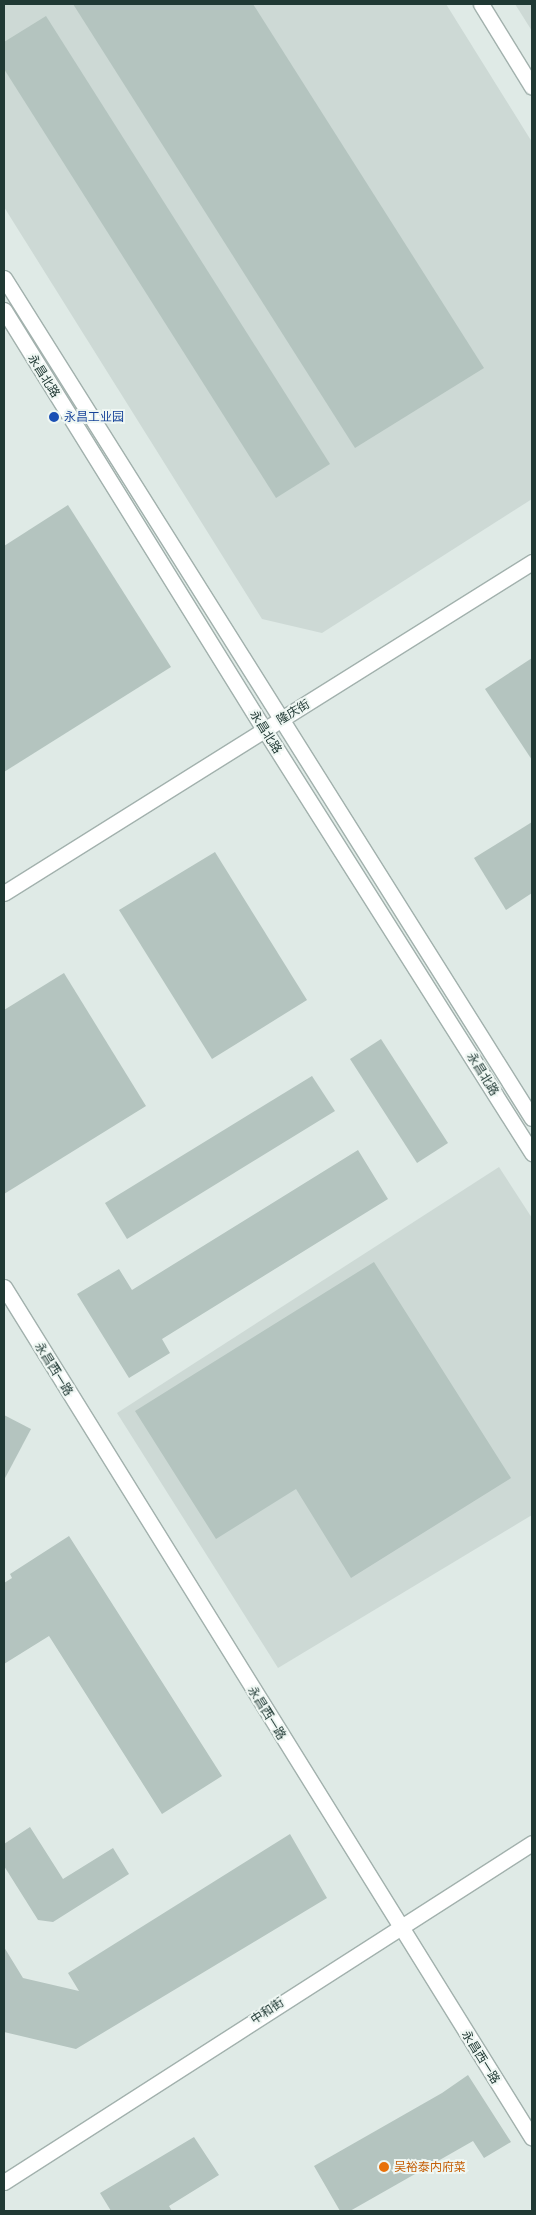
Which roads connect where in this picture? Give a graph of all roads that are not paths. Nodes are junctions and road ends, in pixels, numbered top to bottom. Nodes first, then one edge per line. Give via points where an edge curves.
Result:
1 (481, 4) edge
2 (532, 87) edge
3 (4, 278) edge
4 (4, 310) edge
5 (532, 562) edge
6 (282, 719) junction
7 (264, 729) junction
8 (4, 893) edge
9 (532, 1118) edge
10 (532, 1153) edge
11 (4, 1287) edge
12 (532, 1843) edge
13 (399, 1926) junction
14 (532, 2138) edge
15 (4, 2182) edge

1 - 2 street
3 - 6 street, 永昌北路
4 - 7 street, 永昌北路
5 - 6 street, 隆庆街
6 - 7 street, 隆庆街
6 - 9 street, 永昌北路
7 - 8 street, 隆庆街
7 - 10 street, 永昌北路
11 - 13 street, 永昌西一路
12 - 13 street, 中和街
13 - 14 street, 永昌西一路
13 - 15 street, 中和街

